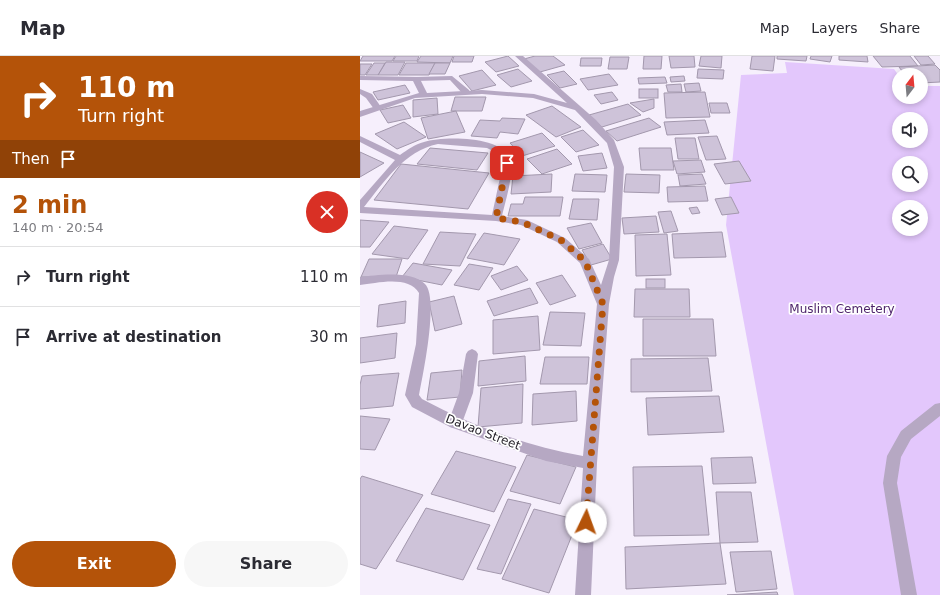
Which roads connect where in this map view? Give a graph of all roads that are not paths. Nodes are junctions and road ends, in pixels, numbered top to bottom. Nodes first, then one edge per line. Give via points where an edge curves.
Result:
1 (519, 56) edge
2 (360, 78) edge
3 (416, 79) junction
4 (360, 91) edge
5 (466, 92) junction
6 (424, 94) junction
7 (377, 107) junction
8 (581, 111) junction
9 (360, 114) edge
10 (360, 139) edge
11 (400, 159) junction
12 (360, 206) edge
13 (360, 210) edge
14 (496, 218) junction
15 (360, 281) edge
16 (603, 304) junction
17 (472, 354) dead end
18 (940, 408) edge
19 (455, 423) junction
20 (590, 463) junction
21 (583, 595) edge
22 (909, 595) edge

1 - 8 street
2 - 3 street
3 - 5 street via 452,78
3 - 6 street
4 - 7 street via 369,96
5 - 6 street
5 - 8 street via 534,96
6 - 7 street
7 - 9 street
8 - 16 street via 611,142 619,167 614,260
10 - 11 street
11 - 12 street
11 - 14 street via 428,143 438,141 495,147 502,151 507,163
13 - 14 street
14 - 16 street via 522,222 561,240 585,261
15 - 19 street, Davao Street via 406,279 424,288 422,344 412,395 417,403
16 - 20 street
17 - 19 street via 466,393
18 - 22 street via 906,435 894,456 890,483
19 - 20 street, Davao Street via 546,455
20 - 21 street

